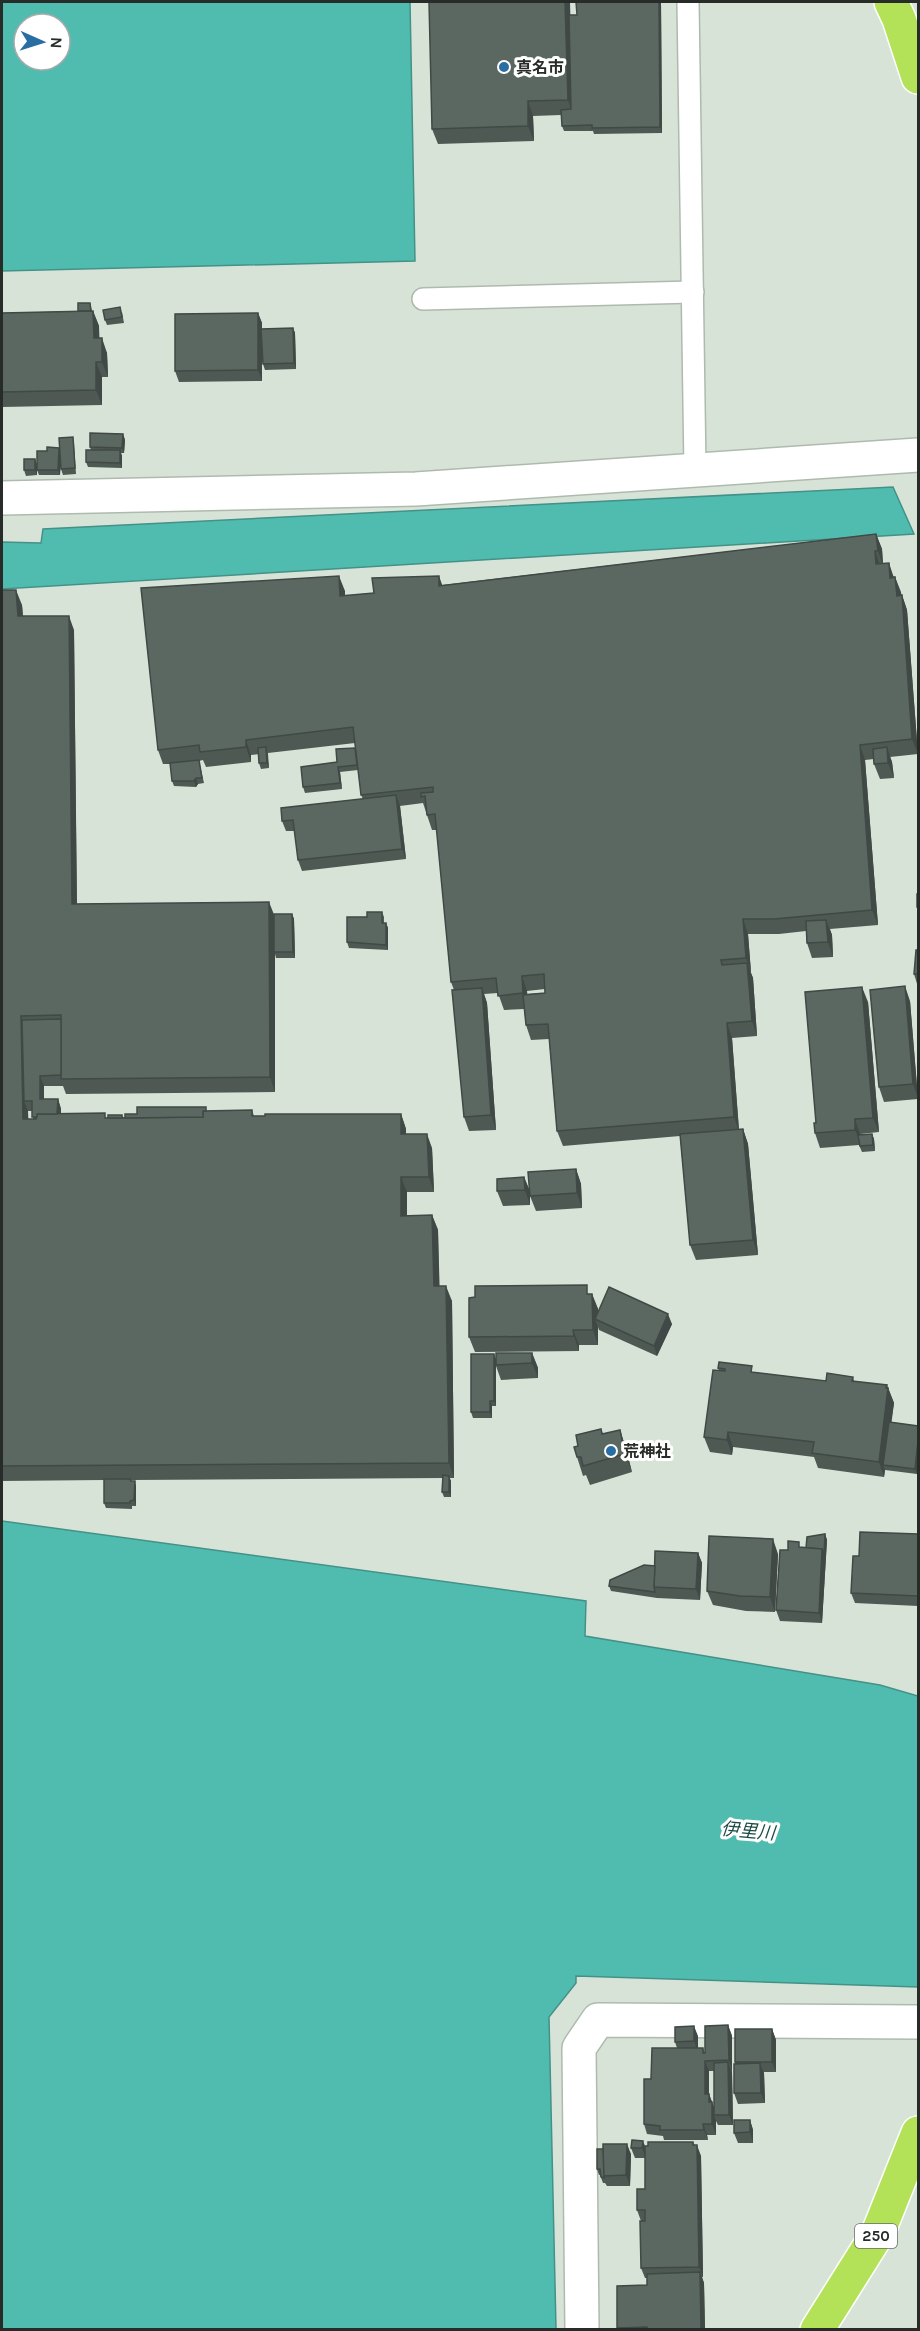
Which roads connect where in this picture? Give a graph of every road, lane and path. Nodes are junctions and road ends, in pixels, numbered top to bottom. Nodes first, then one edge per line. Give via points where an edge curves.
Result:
1 (688, 2) edge
2 (891, 2) edge
3 (918, 77) edge
4 (693, 292) junction
5 (423, 299) dead end
6 (918, 455) edge
7 (695, 470) junction
8 (2, 498) edge
9 (918, 2022) edge
10 (918, 2133) edge
11 (582, 2330) edge
12 (817, 2330) edge

1 - 4 lane
2 - 3 highway
4 - 5 lane
4 - 7 lane
6 - 7 street
7 - 8 street via 416,489
9 - 11 street via 598,2020 579,2048
10 - 12 highway, 250 via 878,2233

